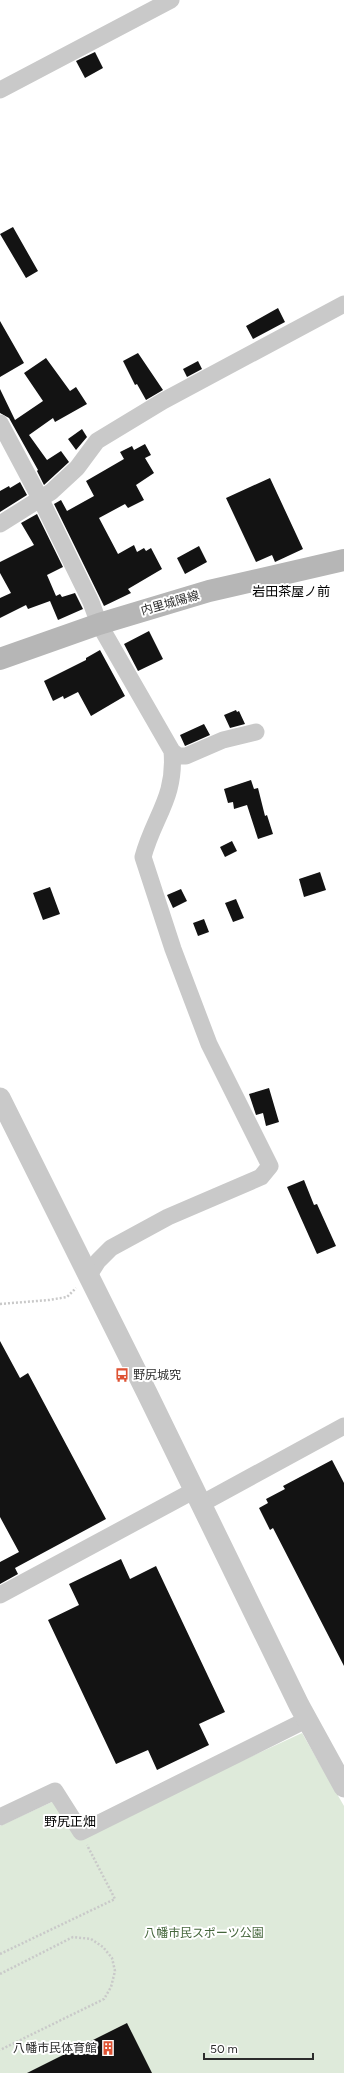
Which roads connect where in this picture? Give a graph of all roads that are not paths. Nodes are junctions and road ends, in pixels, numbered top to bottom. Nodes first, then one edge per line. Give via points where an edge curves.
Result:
1 (171, 0) edge
2 (0, 90) edge
3 (344, 304) edge
4 (0, 423) edge
5 (41, 500) junction
6 (0, 524) edge
7 (344, 560) edge
8 (99, 624) junction
9 (0, 659) edge
10 (256, 732) dead end
11 (172, 751) junction
12 (0, 1098) edge
13 (89, 1275) junction
14 (344, 1426) edge
15 (198, 1497) junction
16 (0, 1595) edge
17 (306, 1720) junction
18 (344, 1788) edge
19 (0, 1817) edge

1 - 2 street
3 - 5 street via 163,401 97,441 77,468
4 - 5 street
5 - 6 street via 16,512
5 - 8 street via 91,602
7 - 8 main road, 内里城陽線 via 209,591
8 - 9 main road, 内里城陽線
8 - 11 street
10 - 11 street via 224,740 186,756 178,756
11 - 13 street via 170,788 143,857 209,1044 270,1166 261,1177 168,1218 111,1248
12 - 13 street
13 - 15 street
14 - 15 street
15 - 16 street
15 - 17 street
17 - 18 street
17 - 19 street via 81,1832 55,1791

